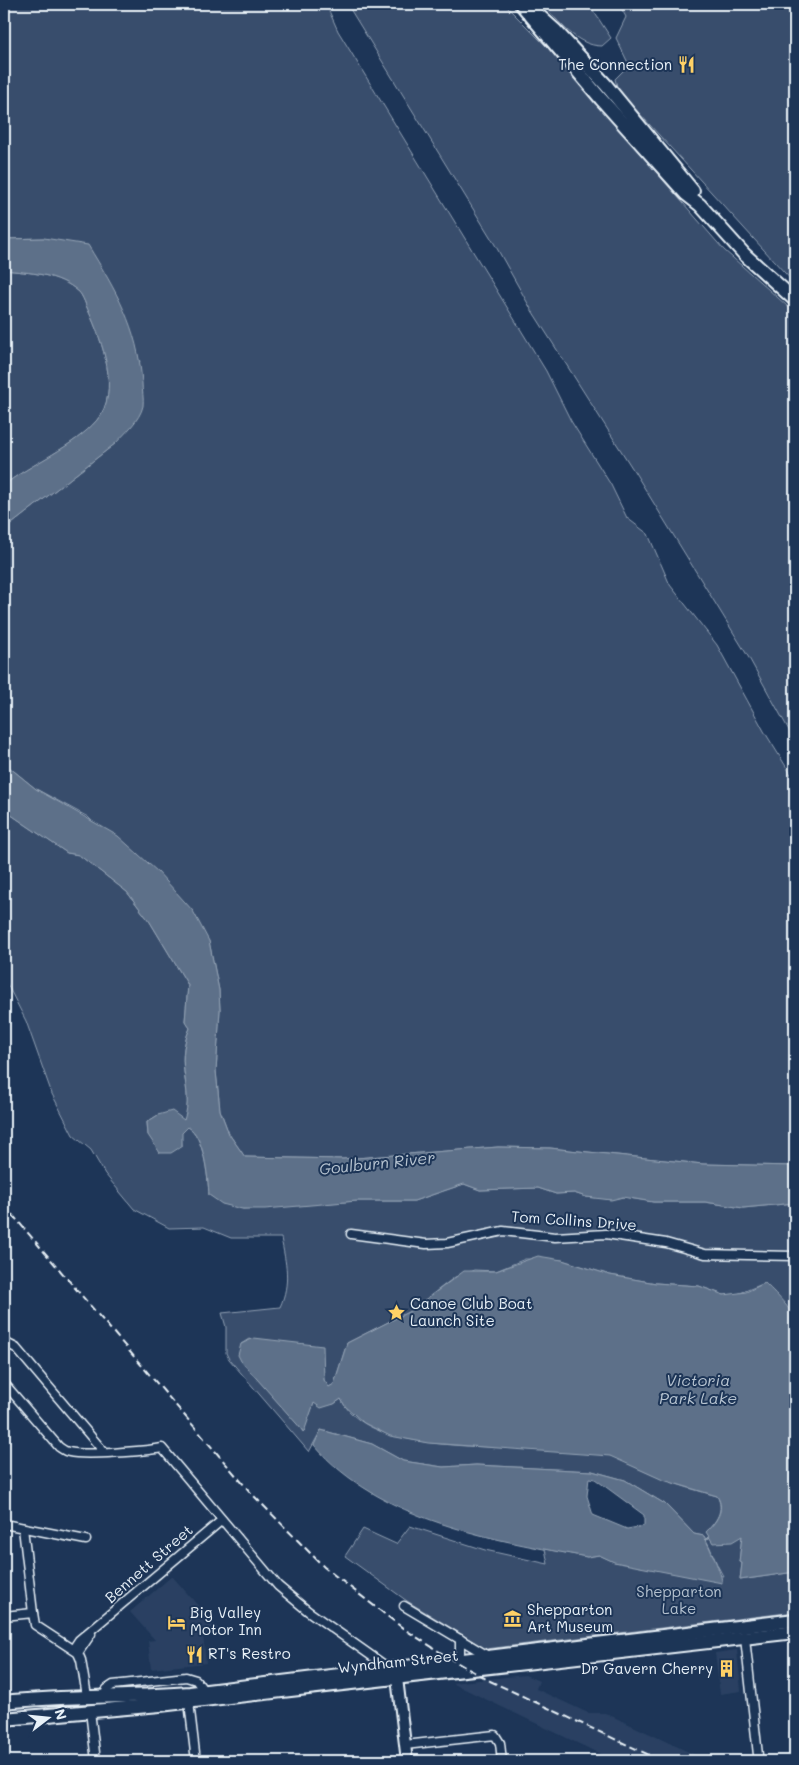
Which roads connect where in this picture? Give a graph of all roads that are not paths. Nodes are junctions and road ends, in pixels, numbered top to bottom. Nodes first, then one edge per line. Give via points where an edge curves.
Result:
1 (523, 4) edge
2 (795, 300) edge
3 (350, 1234) dead end
4 (795, 1256) edge
5 (4, 1342) edge
6 (4, 1383) edge
7 (104, 1452) junction
8 (222, 1520) junction
9 (4, 1524) edge
10 (23, 1528) junction
11 (86, 1540) dead end
12 (404, 1606) dead end
13 (33, 1613) junction
14 (4, 1616) edge
15 (795, 1620) edge
16 (744, 1632) junction
17 (795, 1632) edge
18 (460, 1639) junction
19 (75, 1651) junction
20 (454, 1661) junction
21 (489, 1662) junction
22 (394, 1674) junction
23 (180, 1678) junction
24 (204, 1691) junction
25 (171, 1694) junction
26 (86, 1696) junction
27 (104, 1697) junction
28 (4, 1702) edge
29 (189, 1702) junction
30 (90, 1711) junction
31 (4, 1719) edge
32 (405, 1745) junction
33 (758, 1755) dead end
34 (96, 1761) edge
35 (196, 1761) edge
36 (406, 1761) edge
37 (502, 1761) edge

1 - 2 highway via 589,72 745,255
3 - 4 street, Tom Collins Drive via 426,1244 447,1243 496,1231 555,1237 606,1234 666,1242 705,1254
5 - 7 street via 16,1348
6 - 7 street via 59,1447 70,1452
7 - 8 street via 162,1448
8 - 19 street, Bennett Street via 79,1640
8 - 22 street via 278,1586
9 - 10 street
10 - 11 street
10 - 13 street
12 - 18 street
13 - 14 street
13 - 19 street via 35,1625
15 - 16 highway, Wyndham Street
16 - 17 highway, Wyndham Street
16 - 21 highway, Wyndham Street
16 - 33 street
18 - 20 street via 460,1652
18 - 21 street
19 - 26 street via 81,1660
20 - 21 highway, Wyndham Street
20 - 22 highway, Wyndham Street
21 - 22 highway, Wyndham Street
22 - 24 highway, Wyndham Street
22 - 29 highway, Wyndham Street
22 - 32 street
23 - 24 street via 193,1678
23 - 25 street
23 - 27 street via 113,1685
24 - 25 highway, Wyndham Street
25 - 27 highway, Wyndham Street
26 - 27 highway, Wyndham Street
26 - 28 highway, Wyndham Street
26 - 30 highway
29 - 30 highway, Wyndham Street
29 - 35 street
30 - 31 highway, Wyndham Street
30 - 34 street
32 - 36 street
32 - 37 street via 495,1735 500,1743

